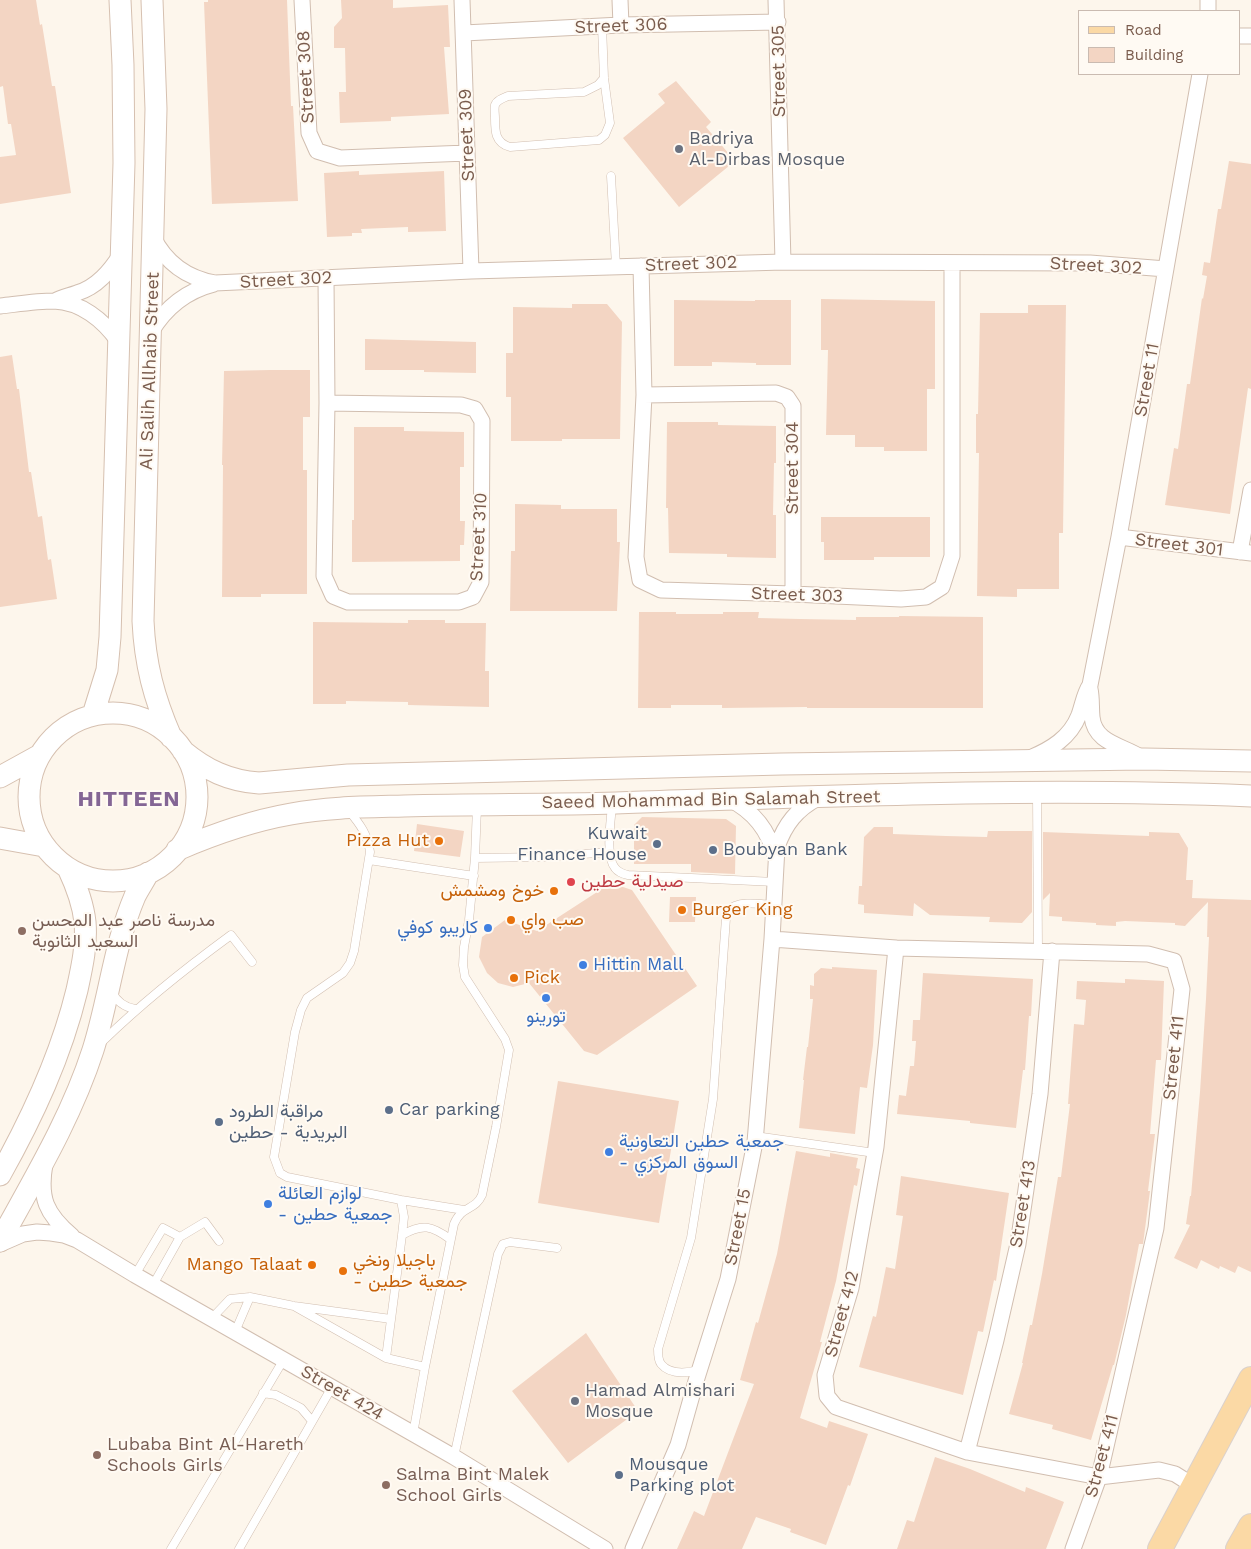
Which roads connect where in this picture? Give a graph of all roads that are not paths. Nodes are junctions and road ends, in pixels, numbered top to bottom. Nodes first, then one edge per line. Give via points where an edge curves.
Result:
1 (120, 0) edge
2 (152, 0) edge
3 (302, 0) edge
4 (462, 0) edge
5 (620, 0) edge
6 (776, 0) edge
7 (778, 22) junction
8 (621, 25) junction
9 (602, 26) junction
10 (464, 32) junction
11 (1200, 75) edge
12 (604, 78) junction
13 (467, 153) junction
14 (611, 176) dead end
15 (153, 237) junction
16 (122, 252) junction
17 (783, 262) junction
18 (952, 263) junction
19 (616, 266) junction
20 (641, 266) junction
21 (1166, 269) junction
22 (471, 271) junction
23 (326, 278) junction
24 (215, 283) junction
25 (55, 301) junction
26 (0, 306) edge
27 (151, 332) junction
28 (118, 341) junction
29 (644, 395) junction
30 (327, 403) junction
31 (1251, 490) edge
32 (1119, 537) junction
33 (1246, 553) edge
34 (793, 594) junction
35 (1090, 685) junction
36 (93, 715) junction
37 (177, 744) junction
38 (40, 756) junction
39 (1144, 759) junction
40 (1025, 760) junction
41 (1251, 761) edge
42 (348, 775) junction
43 (0, 777) edge
44 (1037, 793) junction
45 (1251, 796) edge
46 (819, 797) junction
47 (729, 799) junction
48 (612, 803) junction
49 (477, 804) junction
50 (346, 808) junction
51 (0, 838) edge
52 (44, 846) junction
53 (177, 850) junction
54 (610, 852) junction
55 (475, 858) junction
56 (369, 860) junction
57 (776, 861) junction
58 (68, 868) junction
59 (148, 873) junction
60 (474, 876) junction
61 (775, 882) junction
62 (774, 905) junction
63 (772, 939) junction
64 (896, 948) junction
65 (1045, 951) junction
66 (252, 962) dead end
67 (110, 985) junction
68 (72, 1008) junction
69 (135, 1009) junction
70 (100, 1024) junction
71 (93, 1050) junction
72 (755, 1136) junction
73 (875, 1153) junction
74 (47, 1157) junction
75 (0, 1175) edge
76 (401, 1200) junction
77 (464, 1210) junction
78 (402, 1235) junction
79 (180, 1237) junction
80 (450, 1239) junction
81 (77, 1240) junction
82 (219, 1241) dead end
83 (0, 1243) edge
84 (556, 1248) dead end
85 (135, 1275) junction
86 (153, 1285) junction
87 (250, 1297) junction
88 (294, 1306) junction
89 (212, 1318) junction
90 (391, 1319) junction
91 (235, 1332) junction
92 (386, 1358) junction
93 (284, 1359) junction
94 (425, 1367) junction
95 (699, 1370) junction
96 (1251, 1379) edge
97 (332, 1387) junction
98 (263, 1392) junction
99 (312, 1421) junction
100 (414, 1434) junction
101 (967, 1452) junction
102 (454, 1457) junction
103 (1099, 1477) junction
104 (1194, 1486) junction
105 (1251, 1526) edge
106 (171, 1549) edge
107 (239, 1549) edge
108 (604, 1549) edge
109 (633, 1549) edge
110 (1073, 1549) edge
111 (1160, 1549) edge
112 (1238, 1549) edge

1 - 16 street, Ali Salih Allhaib Street via 124,114
2 - 15 street, Ali Salih Allhaib Street via 156,109
3 - 13 street, Street 308 via 308,132 317,152 340,158
4 - 10 street, Street 309
5 - 8 street
6 - 7 street, Street 305
7 - 8 street, Street 306
7 - 17 street, Street 305
8 - 9 street, Street 306
9 - 10 street, Street 306
9 - 12 lane
10 - 13 street, Street 309
11 - 21 street, Street 11
12 - 12 lane via 584,92 499,99 494,108 496,136 504,146 510,147 599,140 610,123
13 - 22 street, Street 309
14 - 19 lane
15 - 24 street, Street 302 via 164,256 180,270
15 - 27 street, Ali Salih Allhaib Street
16 - 25 street via 99,282
16 - 28 street, Ali Salih Allhaib Street
17 - 18 street, Street 302
17 - 20 street, Street 302
18 - 21 street, Street 302 via 1090,263
18 - 34 street, Street 303 via 952,556 942,587 926,598
19 - 20 street, Street 302
19 - 22 street, Street 302
20 - 29 street, Street 303
21 - 32 street, Street 11
22 - 23 street, Street 302
23 - 24 street, Street 302
23 - 30 street, Street 310
24 - 27 street, Street 302 via 192,291 169,307
25 - 26 street
25 - 28 street via 88,312 100,320
27 - 37 street, Ali Salih Allhaib Street via 143,631 146,661 156,700
28 - 36 street, Ali Salih Allhaib Street via 109,654
29 - 34 street, Street 303 via 636,557 640,580 661,590
29 - 34 street, Street 304 via 776,393 787,397 793,406
30 - 30 street, Street 310 via 324,576 333,596 348,602 459,602 473,597 481,582 482,421 475,409 461,404
31 - 33 street, Street 301
32 - 33 street, Street 301
32 - 35 street, Street 11
35 - 39 street, Street 11 via 1092,718 1098,734
35 - 40 street, Street 11 via 1068,735 1051,748
36 - 37 street via 136,716 158,726
36 - 38 street via 64,729
37 - 42 street, Saeed Mohammad Bin Salamah Street via 213,772 247,782
37 - 53 street via 194,775 196,802 191,827
38 - 43 street
38 - 52 street via 32,775 29,799 33,824
39 - 40 street, Saeed Mohammad Bin Salamah Street
39 - 41 street, Saeed Mohammad Bin Salamah Street
40 - 42 street, Saeed Mohammad Bin Salamah Street
42 - 50 street via 342,787
44 - 45 street, Saeed Mohammad Bin Salamah Street
44 - 46 street, Saeed Mohammad Bin Salamah Street
44 - 65 lane
46 - 47 street, Saeed Mohammad Bin Salamah Street
46 - 57 street, Street 15 via 788,822 777,847
47 - 48 street, Saeed Mohammad Bin Salamah Street
47 - 57 street, Street 15 via 748,811 764,828
48 - 49 street, Saeed Mohammad Bin Salamah Street
48 - 54 lane
49 - 50 street, Saeed Mohammad Bin Salamah Street
49 - 55 lane
50 - 53 street, Saeed Mohammad Bin Salamah Street via 320,809 261,820
50 - 56 lane via 367,836
51 - 52 street
52 - 58 street
53 - 59 street
54 - 55 lane
54 - 61 lane via 614,868 622,874
55 - 60 lane
56 - 60 lane
56 - 76 lane via 350,962 343,973 307,998 301,1010 274,1158 280,1173 287,1177
57 - 61 street, Street 15
58 - 59 street via 83,876 107,881 132,879
58 - 68 street via 83,908 86,940
59 - 67 street via 128,917
60 - 77 lane via 463,965 466,977 509,1050 482,1195 473,1206
61 - 62 street, Street 15
62 - 63 street, Street 15
62 - 95 lane via 736,906 729,909 726,918 713,1099 691,1238 658,1349 660,1363 665,1368 676,1372
63 - 64 street, Street 411
63 - 72 street, Street 15
64 - 65 street, Street 411
64 - 73 street, Street 412
65 - 101 street, Street 413 via 1040,1094 1018,1244
65 - 103 street, Street 411 via 1148,954 1174,961 1182,989 1156,1228
66 - 69 lane via 230,935
67 - 69 lane via 116,999
67 - 70 street
68 - 70 street via 88,1010
68 - 75 street via 47,1082
69 - 71 lane
70 - 71 street
71 - 74 street
72 - 73 lane
72 - 95 street, Street 15 via 728,1279
73 - 101 street, Street 412 via 851,1288 825,1375 827,1396 836,1406
74 - 81 street, Street 424 via 43,1192 48,1209 52,1217
74 - 83 street
76 - 77 lane
76 - 78 lane via 404,1217
77 - 80 lane via 456,1217
78 - 80 lane via 414,1228 425,1227
78 - 90 lane
79 - 82 lane via 205,1222
79 - 85 lane via 163,1228
79 - 86 lane
80 - 94 lane
81 - 83 street, Street 424 via 51,1232 37,1232
81 - 85 street, Street 424
84 - 102 lane via 510,1242 503,1244 498,1254
85 - 86 street, Street 424
86 - 89 street, Street 424
87 - 88 lane
87 - 89 lane via 230,1299
87 - 91 lane
88 - 90 lane
88 - 92 lane
89 - 91 street, Street 424
90 - 92 lane
91 - 93 street, Street 424
92 - 94 lane
93 - 97 street, Street 424
93 - 98 lane
94 - 100 lane
95 - 109 street, Street 15 via 678,1444
96 - 104 main road
97 - 99 lane
97 - 100 street, Street 424
98 - 99 lane via 301,1408
98 - 106 lane
99 - 107 lane
100 - 102 street, Street 424
101 - 103 street, Street 412
102 - 108 street, Street 424
103 - 104 street, Street 412 via 1159,1470 1175,1474
103 - 110 street, Street 411
104 - 111 main road
105 - 112 main road

